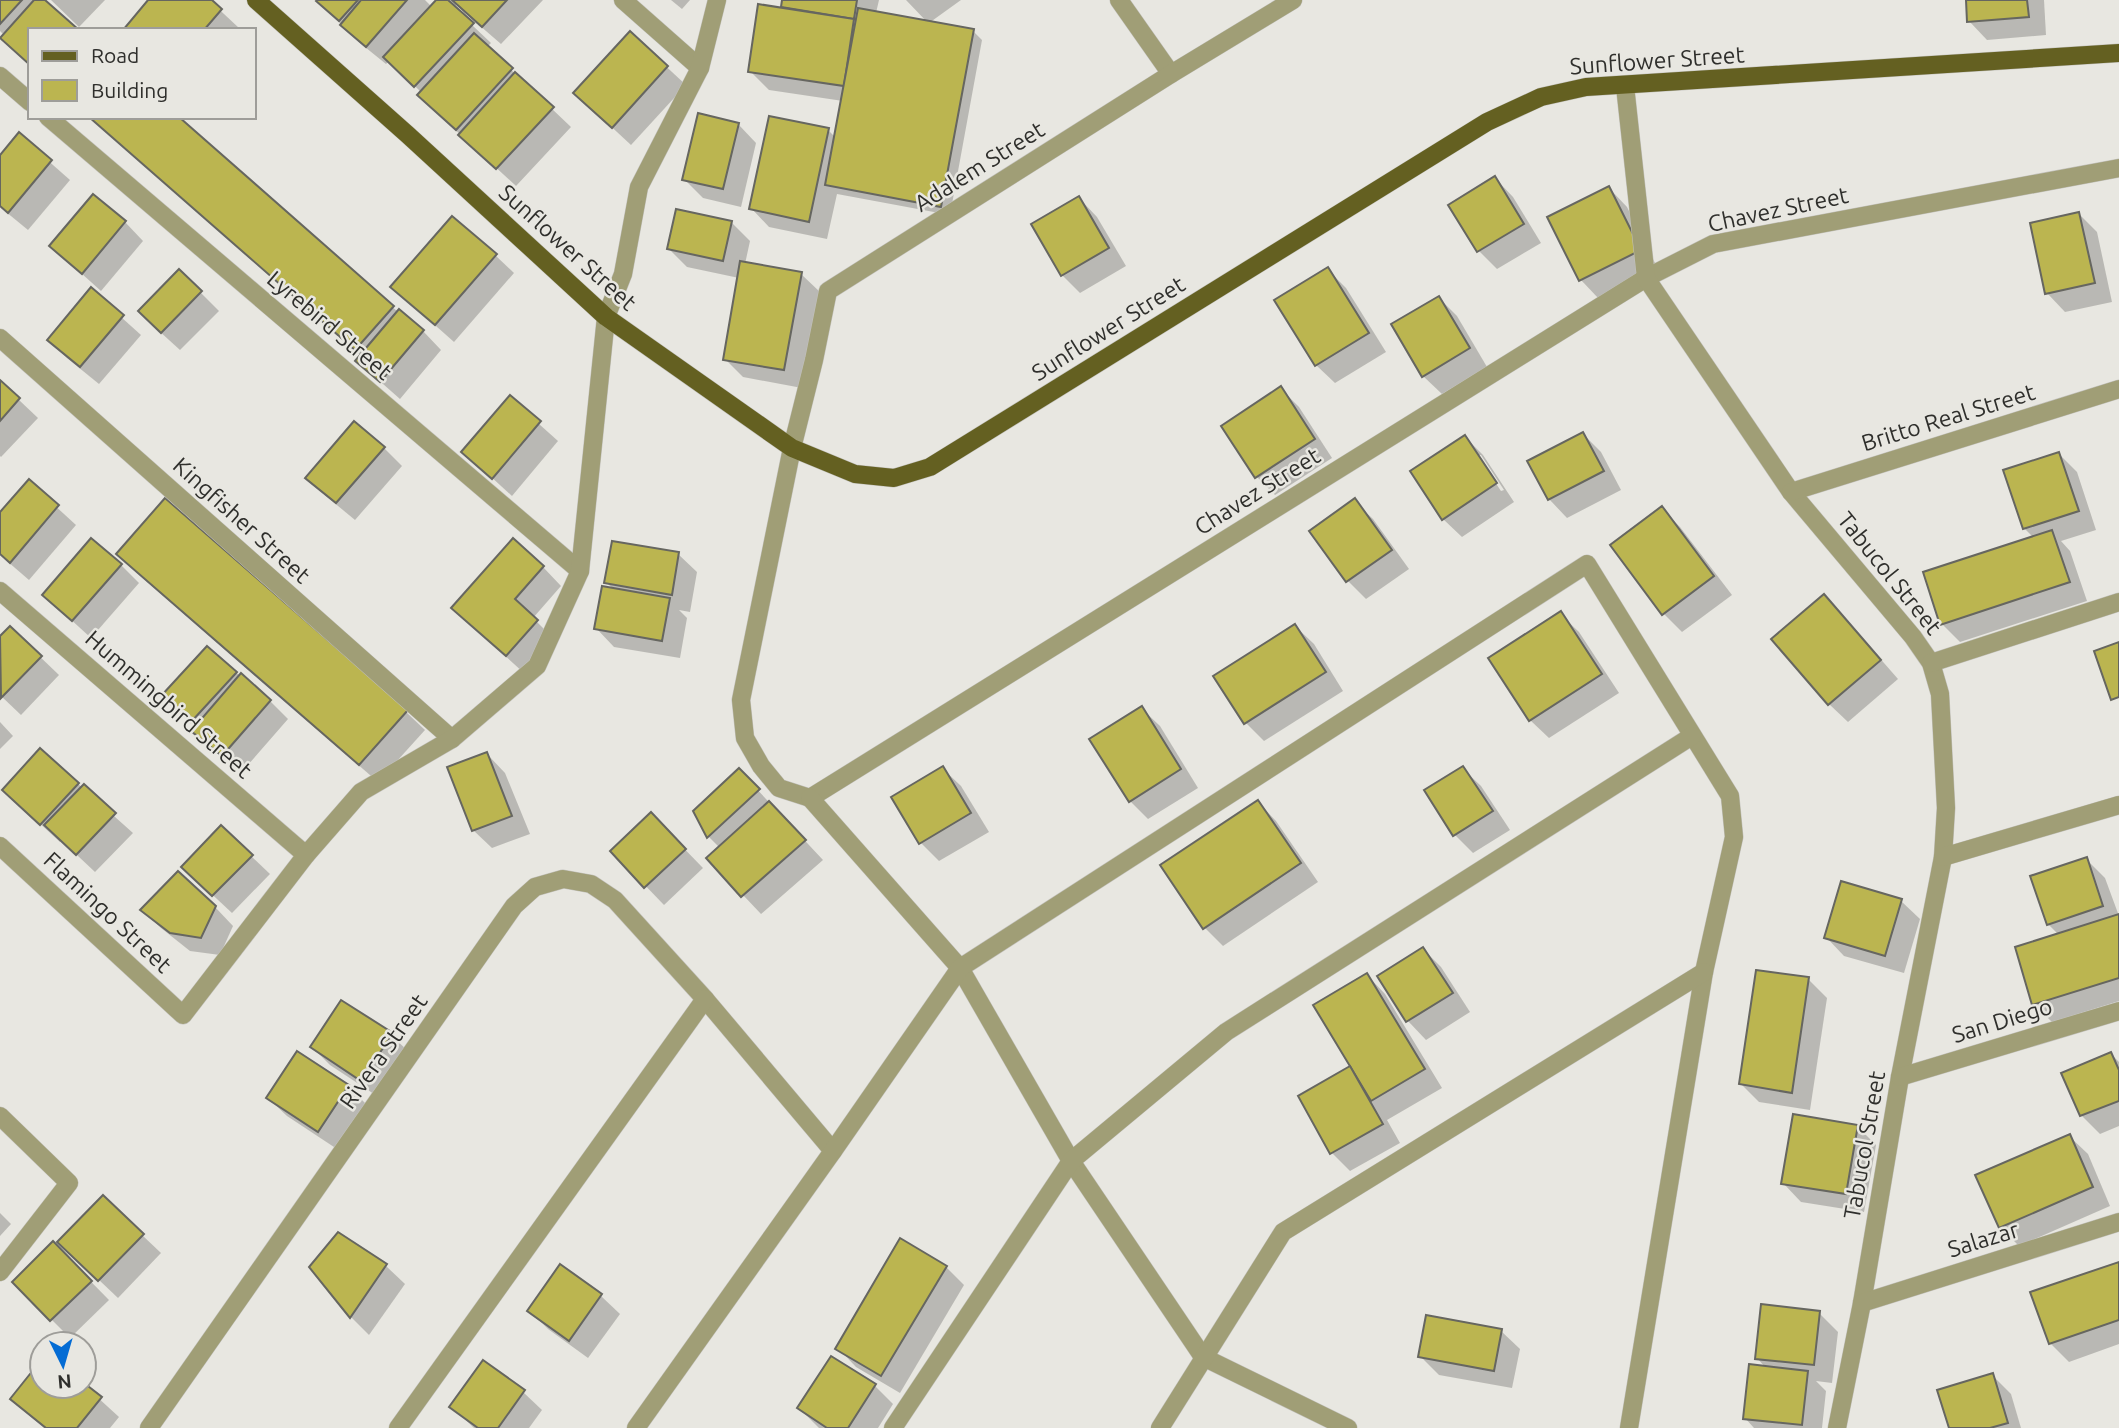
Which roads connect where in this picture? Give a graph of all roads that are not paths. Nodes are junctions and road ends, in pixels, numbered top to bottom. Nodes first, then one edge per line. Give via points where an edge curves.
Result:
1 (256, 0) edge
2 (624, 0) edge
3 (717, 0) edge
4 (1119, 0) edge
5 (1293, 0) edge
6 (2119, 53) edge
7 (700, 68) junction
8 (1171, 74) junction
9 (0, 76) edge
10 (1625, 86) junction
11 (28, 100) edge
12 (50, 119) edge
13 (2119, 168) edge
14 (1646, 278) junction
15 (606, 317) junction
16 (0, 338) edge
17 (2119, 390) edge
18 (792, 447) junction
19 (1791, 492) junction
20 (580, 571) junction
21 (0, 591) edge
22 (2119, 602) edge
23 (1931, 663) junction
24 (1692, 736) junction
25 (452, 739) junction
26 (810, 798) junction
27 (2119, 805) edge
28 (0, 846) edge
29 (306, 855) junction
30 (1943, 857) junction
31 (960, 968) junction
32 (1704, 971) junction
33 (705, 999) junction
34 (2119, 1011) edge
35 (1900, 1077) junction
36 (0, 1116) edge
37 (834, 1151) junction
38 (1071, 1161) junction
39 (2119, 1222) edge
40 (0, 1272) edge
41 (1861, 1303) junction
42 (1203, 1357) junction
43 (149, 1428) edge
44 (398, 1428) edge
45 (636, 1428) edge
46 (893, 1428) edge
47 (1160, 1428) edge
48 (1348, 1428) edge
49 (1629, 1428) edge
50 (1837, 1428) edge

1 - 15 main road, Sunflower Street
2 - 7 street
3 - 7 street
4 - 8 street
5 - 8 street, Adalem Street
6 - 10 main road, Sunflower Street
7 - 15 street via 639,187 622,274
8 - 18 street, Adalem Street via 828,291
9 - 11 street
10 - 14 street, Tabucol Street
10 - 18 main road, Sunflower Street via 1586,87 1541,97 1487,122 930,467 894,478 855,474
12 - 20 street, Lyrebird Street
13 - 14 street, Chavez Street via 1713,244
14 - 19 street, Tabucol Street
14 - 26 street, Chavez Street
15 - 18 main road, Sunflower Street
15 - 20 street
16 - 25 street, Kingfisher Street
17 - 19 street, Britto Real Street
18 - 26 street via 741,700 745,738 761,766 779,788
19 - 23 street, Tabucol Street
20 - 25 street via 537,666
21 - 29 street, Hummingbird Street
22 - 23 street
23 - 30 street, Tabucol Street via 1940,694 1946,808
24 - 31 street via 1587,564
24 - 32 street via 1730,796 1734,837
24 - 38 street via 1226,1032
25 - 29 street via 361,792
26 - 31 street
27 - 30 street
28 - 29 street, Flamingo Street via 183,1015
30 - 35 street, Tabucol Street
31 - 37 street
31 - 38 street
32 - 42 street via 1283,1232
32 - 49 street
33 - 37 street, Rivera Street
33 - 43 street, Rivera Street via 614,900 591,884 563,879 535,887 514,906
33 - 44 street
34 - 35 street, San Diego
35 - 41 street, Tabucol Street
36 - 40 street via 69,1182
37 - 45 street
38 - 42 street
38 - 46 street
39 - 41 street, Salazar
41 - 50 street, Tabucol Street
42 - 47 street
42 - 48 street

